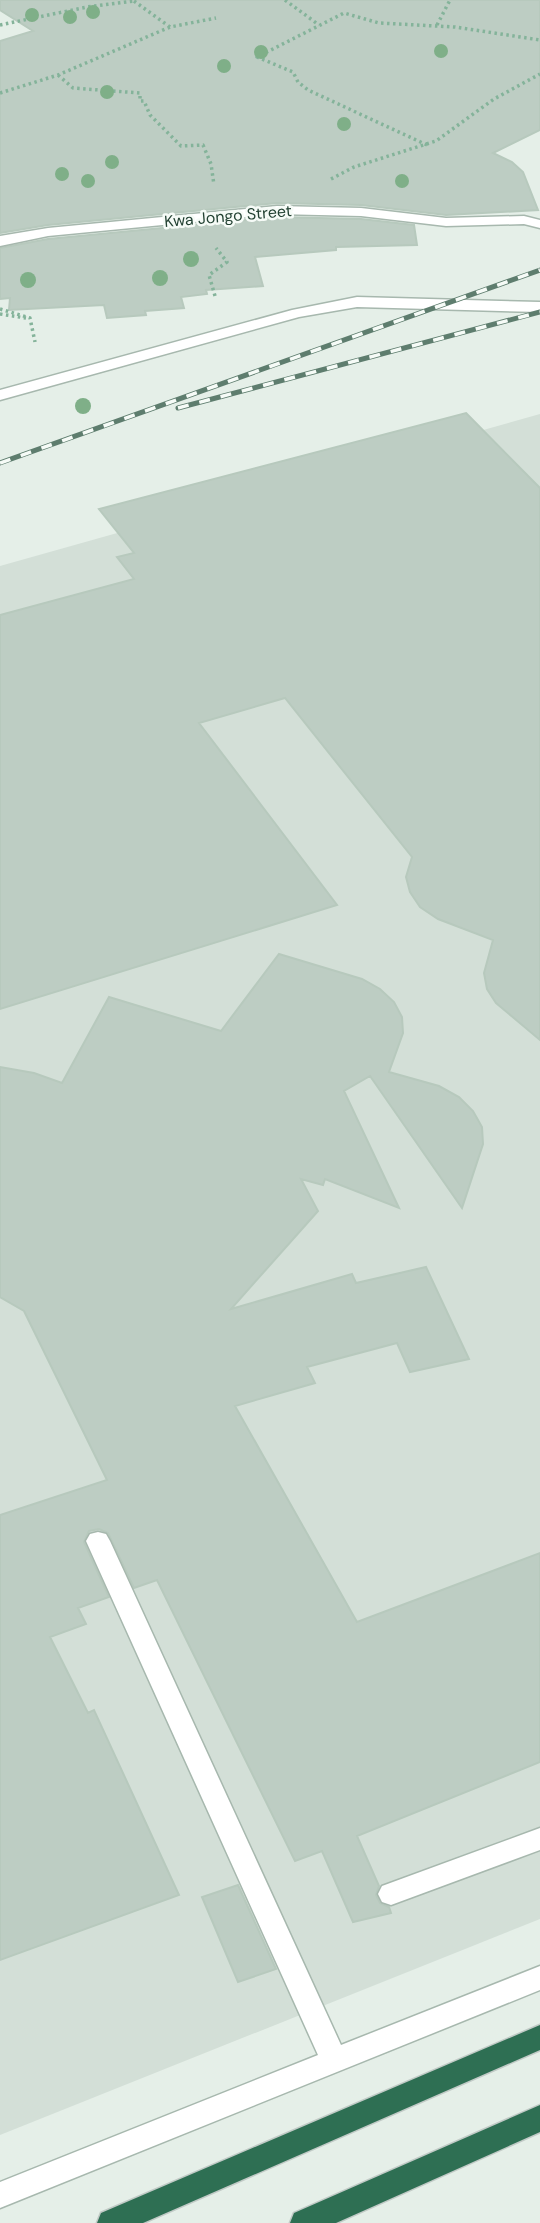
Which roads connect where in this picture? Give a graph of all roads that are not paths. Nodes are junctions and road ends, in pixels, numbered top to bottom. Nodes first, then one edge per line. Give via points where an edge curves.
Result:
1 (540, 224) edge
2 (0, 241) edge
3 (540, 307) edge
4 (0, 395) edge
5 (98, 1541) dead end
6 (540, 1839) edge
7 (391, 1894) dead end
8 (540, 1978) edge
9 (540, 2037) edge
10 (334, 2060) junction
11 (540, 2119) edge
12 (0, 2195) edge
13 (111, 2223) edge
14 (304, 2223) edge

1 - 2 street, Kwa Jongo Street via 524,219 446,222 361,212 277,210 48,232
3 - 4 street via 357,302 297,313
5 - 10 street
6 - 7 street
8 - 10 street
9 - 13 highway
10 - 12 street
11 - 14 highway

